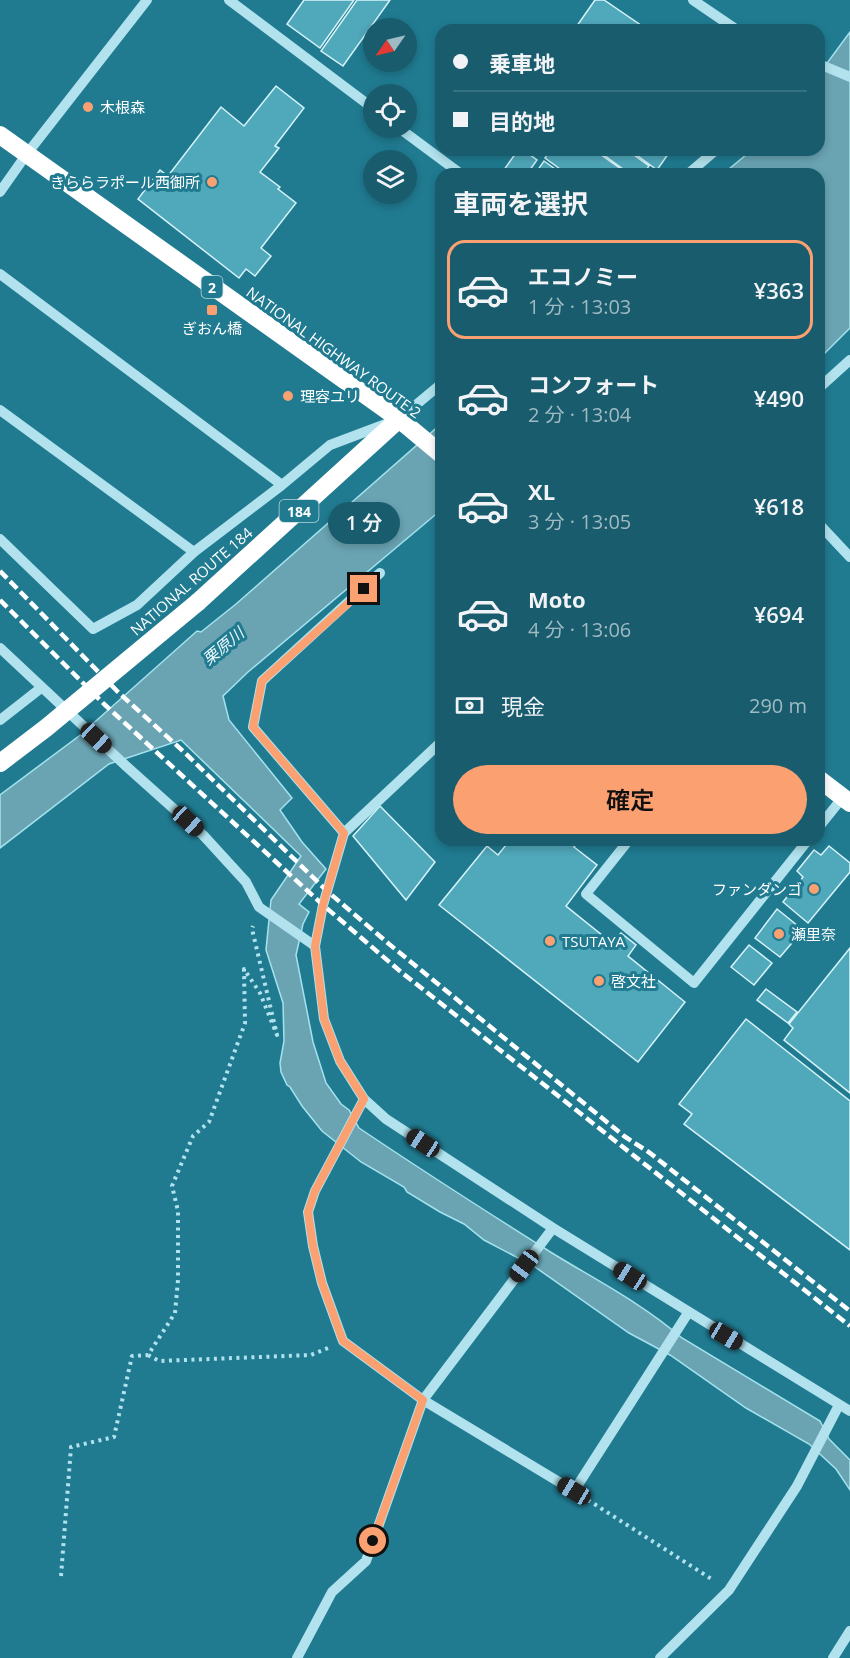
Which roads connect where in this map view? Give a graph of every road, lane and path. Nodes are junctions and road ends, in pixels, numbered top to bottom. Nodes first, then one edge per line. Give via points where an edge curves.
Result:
1 (147, 0) edge
2 (229, 0) edge
3 (693, 0) edge
4 (728, 24) edge
5 (825, 66) edge
6 (850, 77) edge
7 (363, 101) edge
8 (0, 135) edge
9 (412, 138) edge
10 (26, 155) junction
11 (435, 155) edge
12 (437, 156) edge
13 (709, 156) edge
14 (453, 168) edge
15 (695, 168) edge
16 (0, 192) edge
17 (0, 274) edge
18 (850, 360) edge
19 (825, 383) edge
20 (435, 389) edge
21 (0, 410) edge
22 (399, 419) junction
23 (435, 449) edge
24 (282, 485) junction
25 (825, 530) edge
26 (0, 539) edge
27 (194, 552) junction
28 (850, 557) edge
29 (381, 573) dead end
30 (0, 648) edge
31 (41, 688) junction
32 (0, 720) edge
33 (435, 747) edge
34 (0, 762) edge
35 (825, 784) edge
36 (847, 800) edge
37 (825, 821) edge
38 (344, 833) junction
39 (624, 846) edge
40 (803, 846) edge
41 (262, 909) junction
42 (315, 946) junction
43 (364, 1099) junction
44 (553, 1228) junction
45 (688, 1312) junction
46 (343, 1341) junction
47 (148, 1355) junction
48 (423, 1400) junction
49 (839, 1405) junction
50 (850, 1411) edge
51 (574, 1491) junction
52 (61, 1576) dead end
53 (729, 1590) junction
54 (850, 1631) edge
55 (297, 1658) edge
56 (660, 1658) edge
57 (833, 1658) edge

1 - 10 street
2 - 7 street
3 - 4 street
5 - 6 street
8 - 10 highway, NATIONAL HIGHWAY ROUTE 2 / 2
9 - 11 street
10 - 16 street
10 - 22 highway, NATIONAL HIGHWAY ROUTE 2 / 2
12 - 14 street
13 - 15 street
17 - 24 street
18 - 19 street
20 - 22 street
21 - 27 street
22 - 23 highway, NATIONAL HIGHWAY ROUTE 2 / 2
22 - 24 street via 330,445
22 - 34 highway, NATIONAL ROUTE 184 / 184, bridge via 198,602
24 - 27 street
25 - 28 street
26 - 27 street via 93,629 137,605
29 - 38 street via 262,681 253,727
30 - 31 street
31 - 32 street
31 - 41 street via 203,835 246,882
33 - 38 street
35 - 36 highway
36 - 37 street
38 - 42 street
39 - 40 street via 586,894 694,983
41 - 42 street
41 - 47 path via 252,929 278,1035 260,993 244,969 245,1023 209,1122 194,1136 172,1186 178,1211 175,1313
42 - 43 street via 324,1019 340,1061
43 - 44 street via 386,1119
43 - 46 street via 315,1191 308,1212 322,1283
44 - 45 street
44 - 48 street
45 - 49 street
45 - 51 street
46 - 47 path via 311,1355 159,1361
46 - 48 street
47 - 52 path via 132,1356 114,1437 71,1447
48 - 51 street
48 - 55 street via 366,1561 332,1592
49 - 50 street
49 - 53 street via 797,1486
51 - 53 path
53 - 56 street
54 - 57 street

